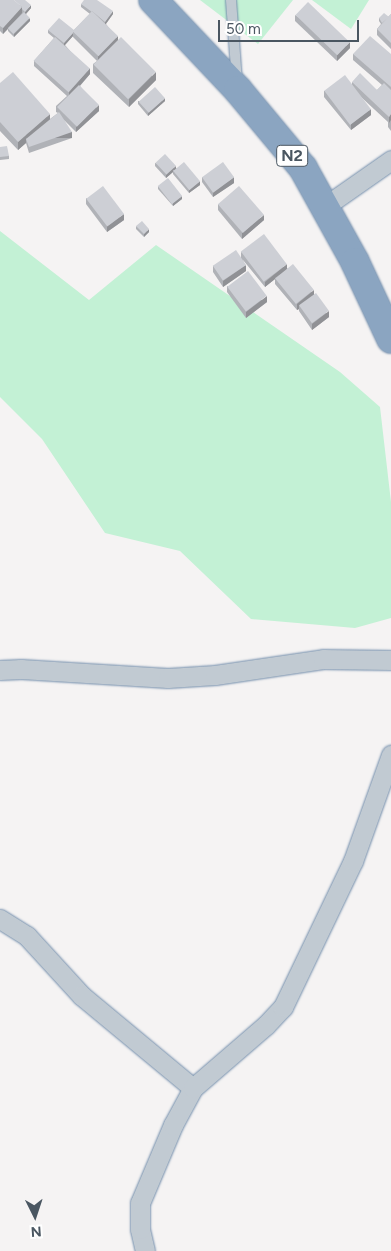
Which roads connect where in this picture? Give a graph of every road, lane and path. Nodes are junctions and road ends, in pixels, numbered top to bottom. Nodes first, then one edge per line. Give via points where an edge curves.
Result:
1 (154, 0) edge
2 (231, 0) edge
3 (238, 90) junction
4 (391, 160) edge
5 (324, 207) junction
6 (391, 339) edge
7 (391, 660) edge
8 (0, 670) edge
9 (391, 755) edge
10 (0, 919) edge
11 (193, 1088) junction
12 (145, 1251) edge

1 - 3 highway, N2
2 - 3 lane
3 - 5 highway, N2 via 302,168
4 - 5 street
5 - 6 highway, N2 via 355,262
7 - 8 street via 323,659 215,675 168,678
9 - 11 street via 353,861 283,1007
10 - 11 street via 27,936 82,996
11 - 12 street via 173,1125 140,1203 140,1229

